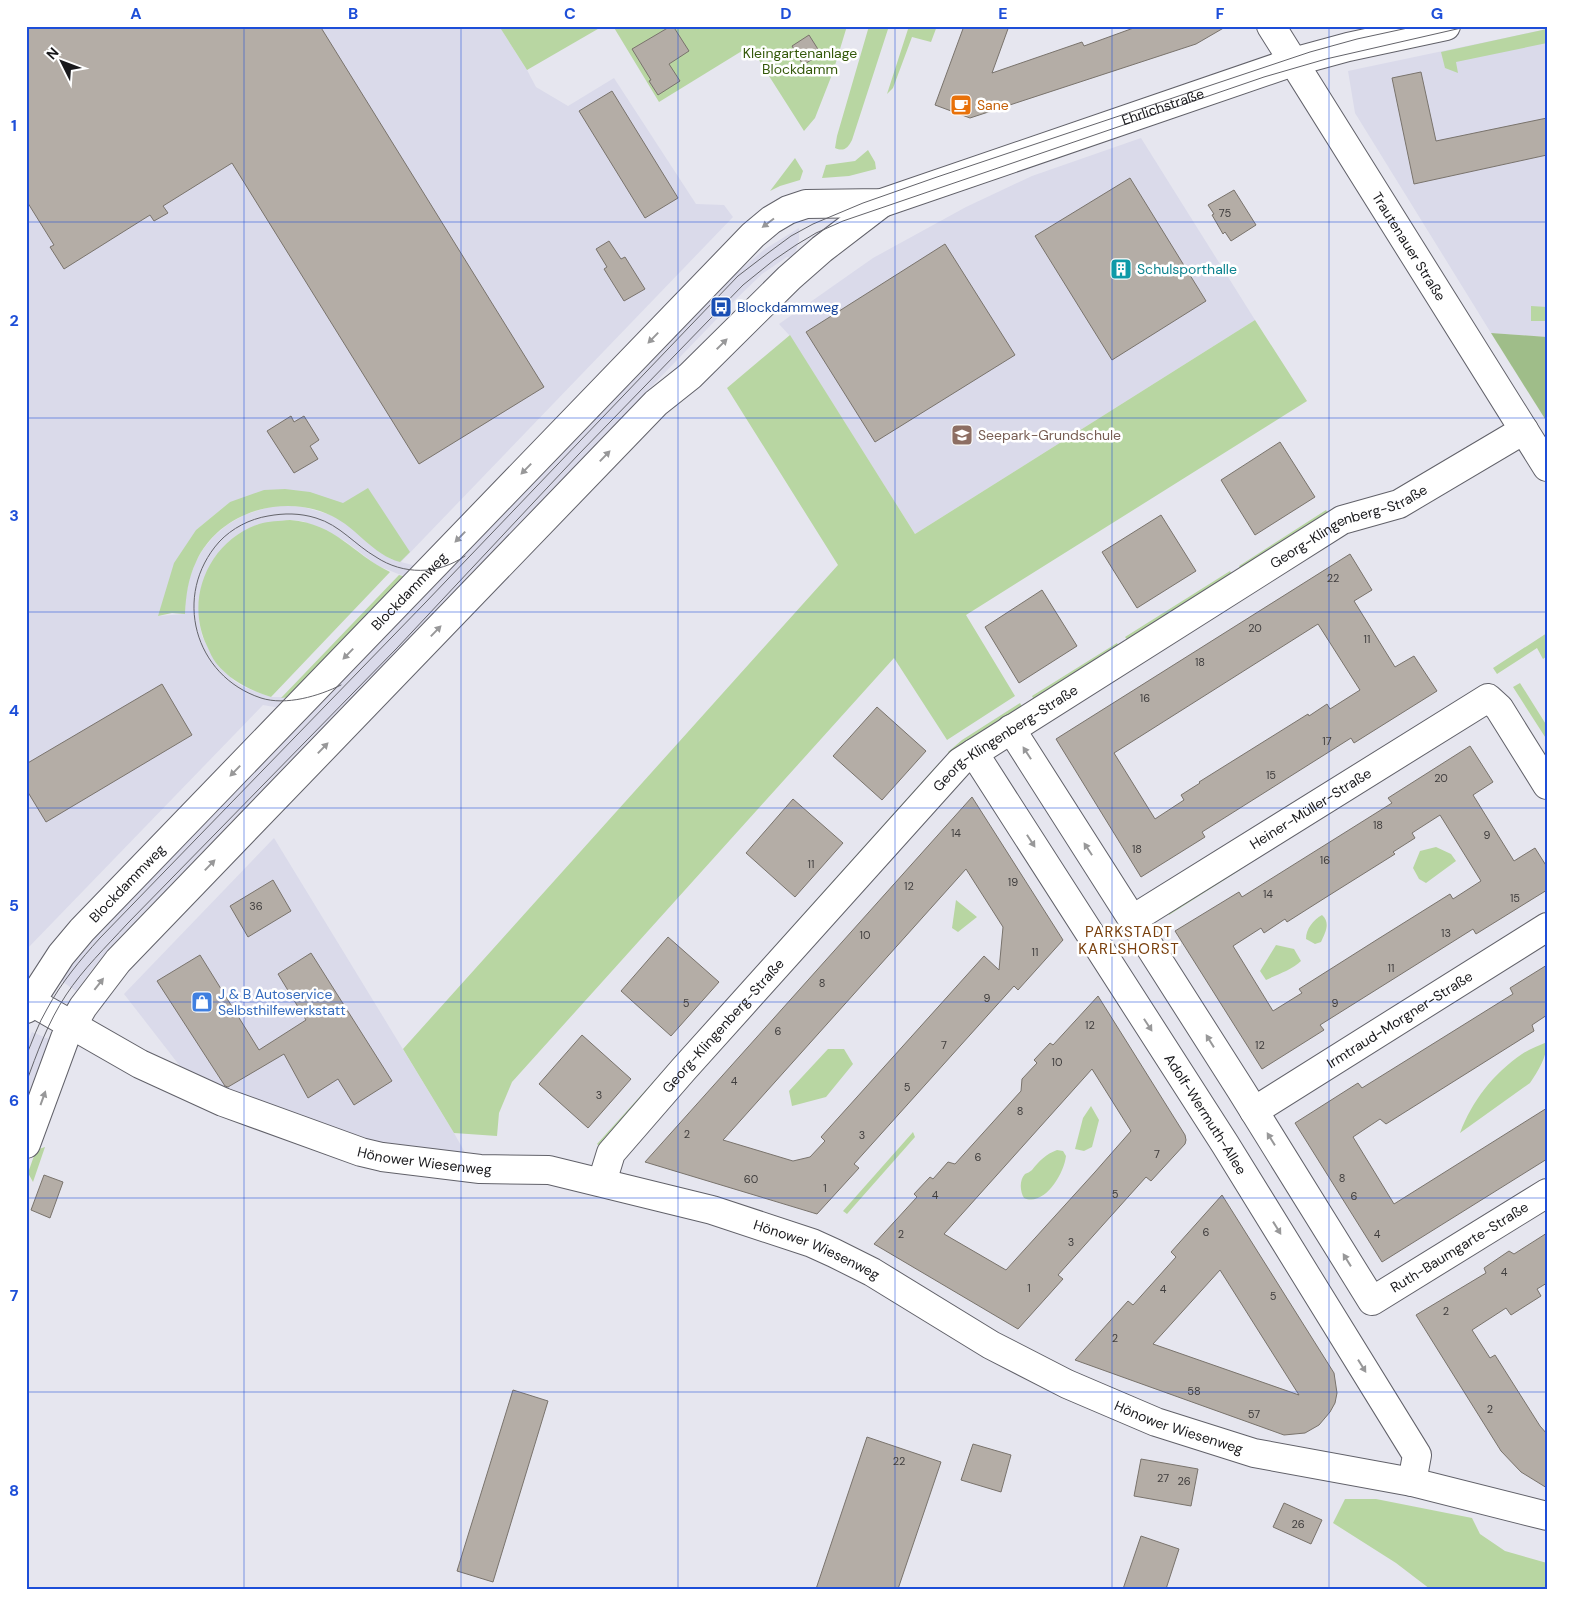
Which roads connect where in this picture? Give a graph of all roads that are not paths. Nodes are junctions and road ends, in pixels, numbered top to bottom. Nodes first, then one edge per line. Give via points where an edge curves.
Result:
1 (1271, 26) edge
2 (1446, 26) edge
3 (1293, 62) junction
4 (882, 203) junction
5 (806, 204) junction
6 (822, 249) junction
7 (1524, 430) junction
8 (1547, 467) edge
9 (1011, 729) junction
10 (974, 753) junction
11 (1547, 785) edge
12 (1133, 919) junction
13 (1547, 928) edge
14 (28, 1005) edge
15 (72, 1024) junction
16 (1254, 1111) junction
17 (26, 1144) edge
18 (602, 1182) junction
19 (1547, 1193) edge
20 (1412, 1482) junction
21 (1547, 1516) edge

1 - 3 street, Trautenauer Straße
2 - 3 street, Ehrlichstraße
3 - 4 street, Ehrlichstraße
3 - 7 street, Trautenauer Straße
4 - 5 street, Blockdammweg
4 - 6 street
5 - 6 street
5 -> 14 street, Blockdammweg via 788,210 753,235 82,930
15 -> 6 street via 118,962 656,403 690,376
7 - 8 street, Trautenauer Straße
7 - 9 street, Georg-Klingenberg-Straße via 1399,504 1342,520
9 - 10 street, Georg-Klingenberg-Straße
12 -> 9 street
10 - 18 street, Georg-Klingenberg-Straße via 960,762 892,836 611,1153
10 -> 20 street, Adolf-Wermuth-Allee via 1225,1144 1417,1455
11 - 12 street, Heiner-Müller-Straße via 1499,708 1488,698
16 -> 12 street
13 - 16 street, Irmtraud-Morgner-Straße
14 - 15 street, Blockdammweg
17 -> 15 street via 58,1053
15 - 18 street, Hönower Wiesenweg via 140,1064 223,1102 361,1152 480,1169 549,1170
19 -> 16 street, Ruth-Baumgarte-Straße via 1372,1301
18 - 20 street, Hönower Wiesenweg via 712,1210 812,1243 872,1272 991,1345 1067,1384 1156,1422 1254,1453
20 - 21 street, Hönower Wiesenweg

